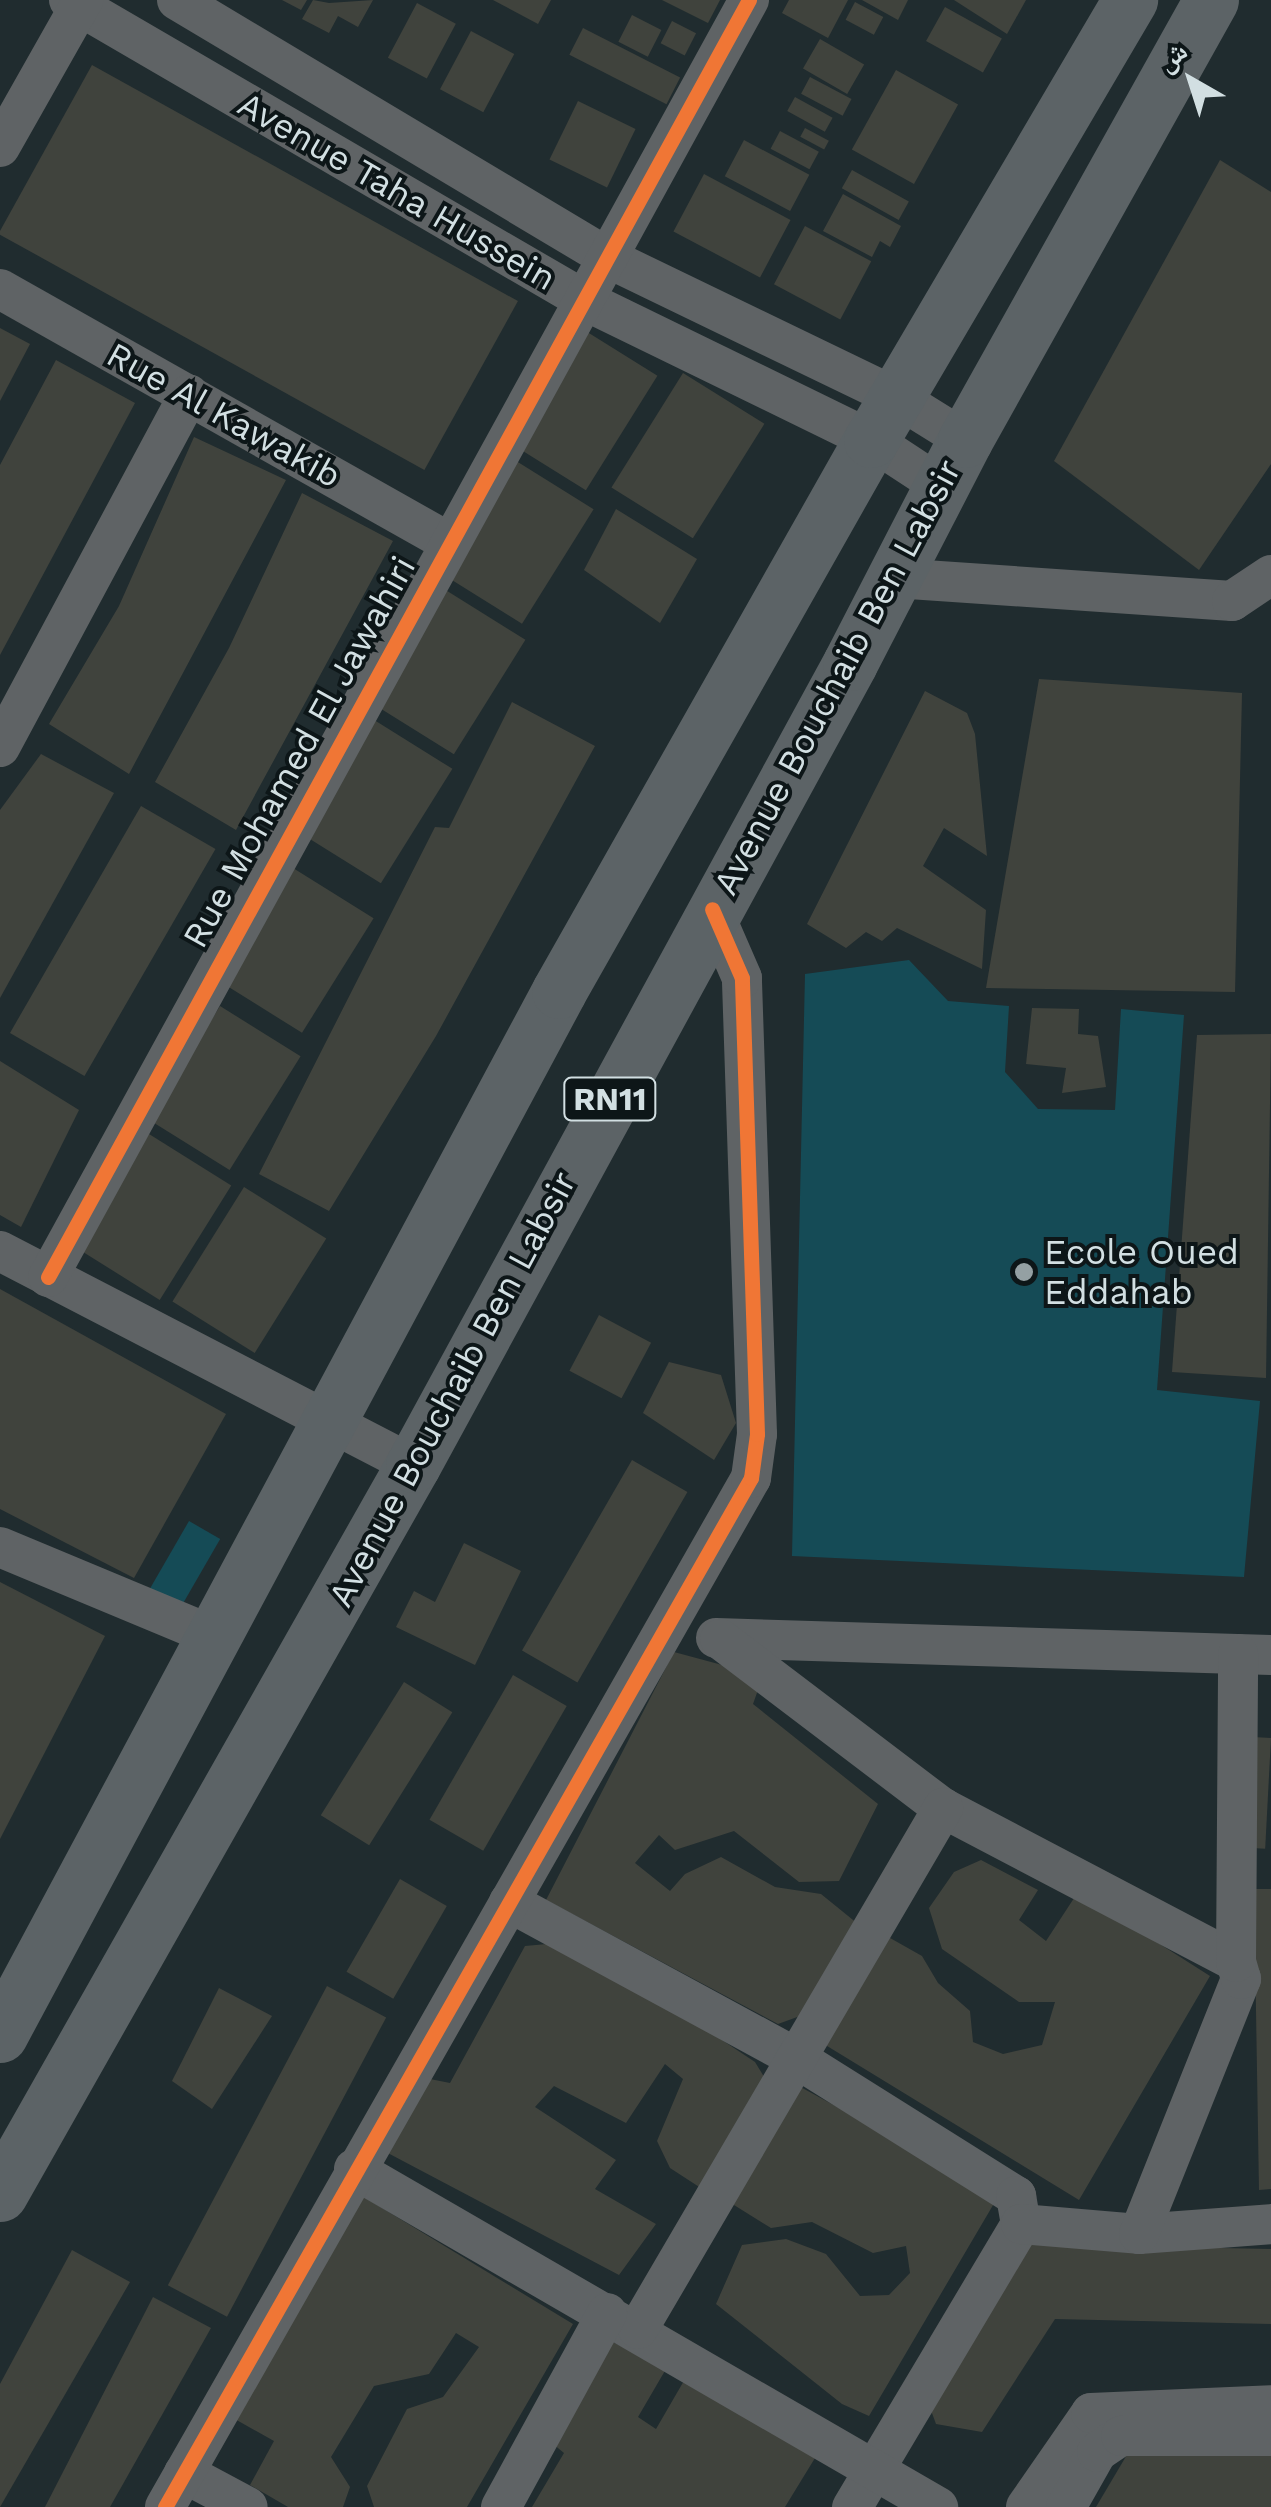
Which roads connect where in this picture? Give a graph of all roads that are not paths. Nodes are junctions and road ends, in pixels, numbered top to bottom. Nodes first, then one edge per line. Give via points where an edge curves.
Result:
1 (177, 0) edge
2 (750, 0) edge
3 (1130, 0) edge
4 (1211, 0) edge
5 (77, 2) edge
6 (0, 147) edge
7 (612, 260) junction
8 (0, 290) edge
9 (586, 301) junction
10 (189, 396) junction
11 (884, 418) junction
12 (953, 463) junction
13 (448, 542) junction
14 (1271, 576) edge
15 (895, 578) junction
16 (0, 748) edge
17 (712, 909) junction
18 (0, 1251) edge
19 (48, 1277) junction
20 (332, 1419) junction
21 (413, 1465) junction
22 (0, 1547) edge
23 (667, 1630) junction
24 (216, 1637) junction
25 (720, 1639) junction
26 (1255, 1654) edge
27 (944, 1808) junction
28 (509, 1902) junction
29 (1236, 1962) junction
30 (0, 2035) edge
31 (796, 2058) junction
32 (354, 2169) junction
33 (0, 2194) edge
34 (1021, 2224) junction
35 (1271, 2224) edge
36 (1138, 2234) junction
37 (622, 2321) junction
38 (1271, 2405) edge
39 (1271, 2436) edge
40 (876, 2467) junction
41 (175, 2490) edge
42 (248, 2507) edge
43 (501, 2507) edge
44 (852, 2507) edge
45 (938, 2507) edge
46 (1026, 2507) edge
47 (1066, 2507) edge

1 - 7 street, Avenue Taha Hussein
2 - 7 street, Rue Mohamed El Jawahiri
3 - 11 main road, RN11
4 - 12 main road, Avenue Bouchaib Ben Labsir / RN11
5 - 6 street
5 - 9 street, Avenue Taha Hussein
7 - 9 street, Rue Mohamed El Jawahiri
7 - 11 street, Avenue Taha Hussein
8 - 10 street, Rue Al Kawakib
9 - 11 street, Avenue Taha Hussein
9 - 13 street, Rue Mohamed El Jawahiri
10 - 13 street, Rue Al Kawakib
10 - 16 street
11 - 12 street, Avenue Taha Hussein
11 - 20 main road, RN11 via 560,992
12 - 15 main road, Avenue Bouchaib Ben Labsir / RN11
13 - 19 street, Rue Mohamed El Jawahiri
14 - 15 street via 1232,601
15 - 17 main road, Avenue Bouchaib Ben Labsir / RN11
17 - 21 main road, Avenue Bouchaib Ben Labsir / RN11
17 - 23 street via 742,978 755,1460
18 - 19 street
19 - 20 street
20 - 21 street
20 - 24 main road, RN11
21 - 33 main road, Avenue Bouchaib Ben Labsir / RN11
22 - 24 street
23 - 25 street
23 - 28 street
24 - 30 main road, RN11
25 - 26 street
25 - 27 street
26 - 29 street
27 - 29 street
27 - 31 street
28 - 31 street
28 - 32 street
29 - 36 street via 1238,1994
31 - 34 street via 1016,2196
31 - 37 street
32 - 37 street
32 - 41 street
34 - 36 street
34 - 40 street
35 - 36 street
37 - 40 street
37 - 43 street
38 - 46 street via 1091,2412
39 - 47 street via 1122,2436 1097,2452
40 - 44 street
40 - 45 street
41 - 42 street

